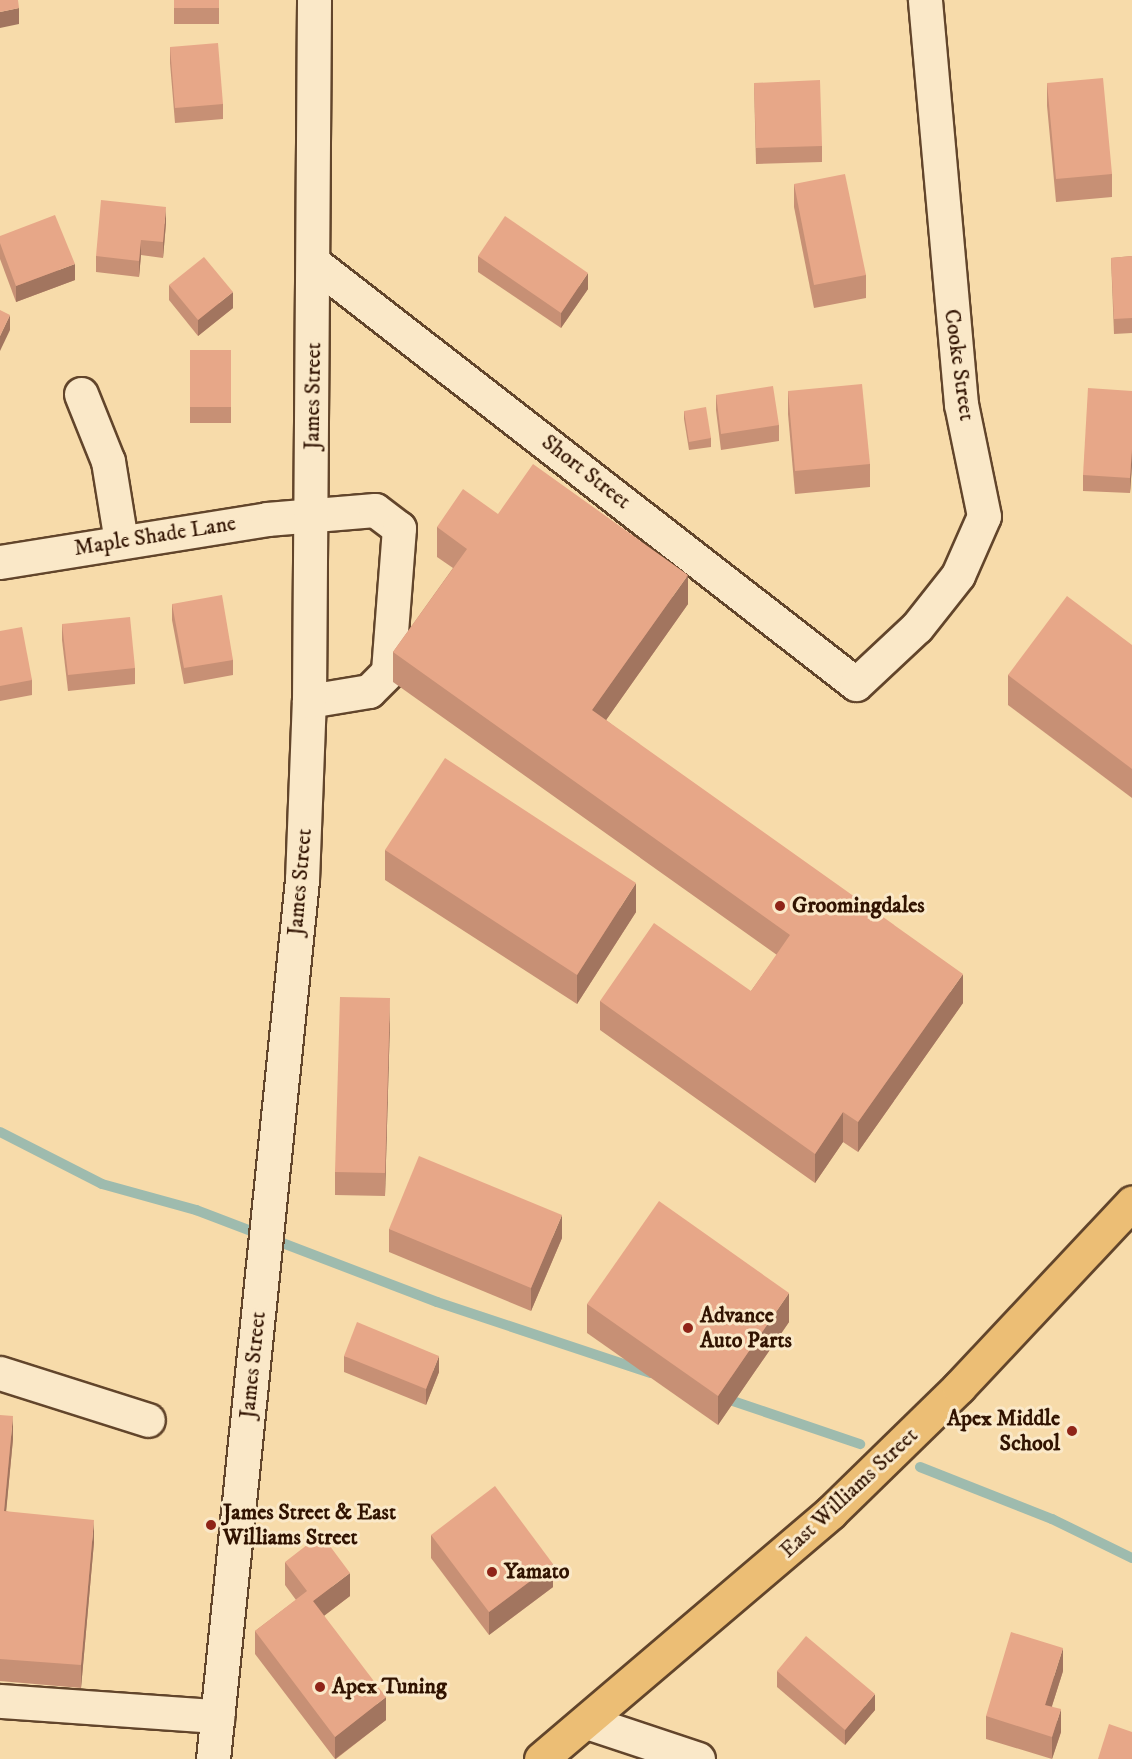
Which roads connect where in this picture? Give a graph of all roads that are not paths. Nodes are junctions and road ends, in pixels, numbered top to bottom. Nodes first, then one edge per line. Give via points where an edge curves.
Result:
1 (314, 0) edge
2 (924, 0) edge
3 (314, 263) junction
4 (81, 394) dead end
5 (311, 514) junction
6 (121, 541) junction
7 (0, 562) edge
8 (856, 684) joint
9 (309, 701) junction
10 (1132, 1203) edge
11 (0, 1372) edge
12 (148, 1420) dead end
13 (0, 1701) edge
14 (217, 1716) junction
15 (587, 1722) junction
16 (694, 1758) edge
17 (213, 1759) edge
18 (541, 1759) edge

1 - 3 street, James Street
2 - 8 street, Cooke Street via 961,405 984,516 958,575 917,627
3 - 5 street, James Street
3 - 8 street, Short Street
4 - 6 street via 108,461
5 - 6 street, Maple Shade Lane
5 - 9 street, James Street
5 - 9 street, Maple Shade Lane via 375,510 399,528 388,672 369,691
6 - 7 street, Maple Shade Lane
9 - 14 street, James Street via 302,879
10 - 15 main road, East Williams Street via 902,1445 765,1572
11 - 12 street
13 - 14 street
14 - 17 street, James Street
15 - 16 street
15 - 18 main road, East Williams Street

